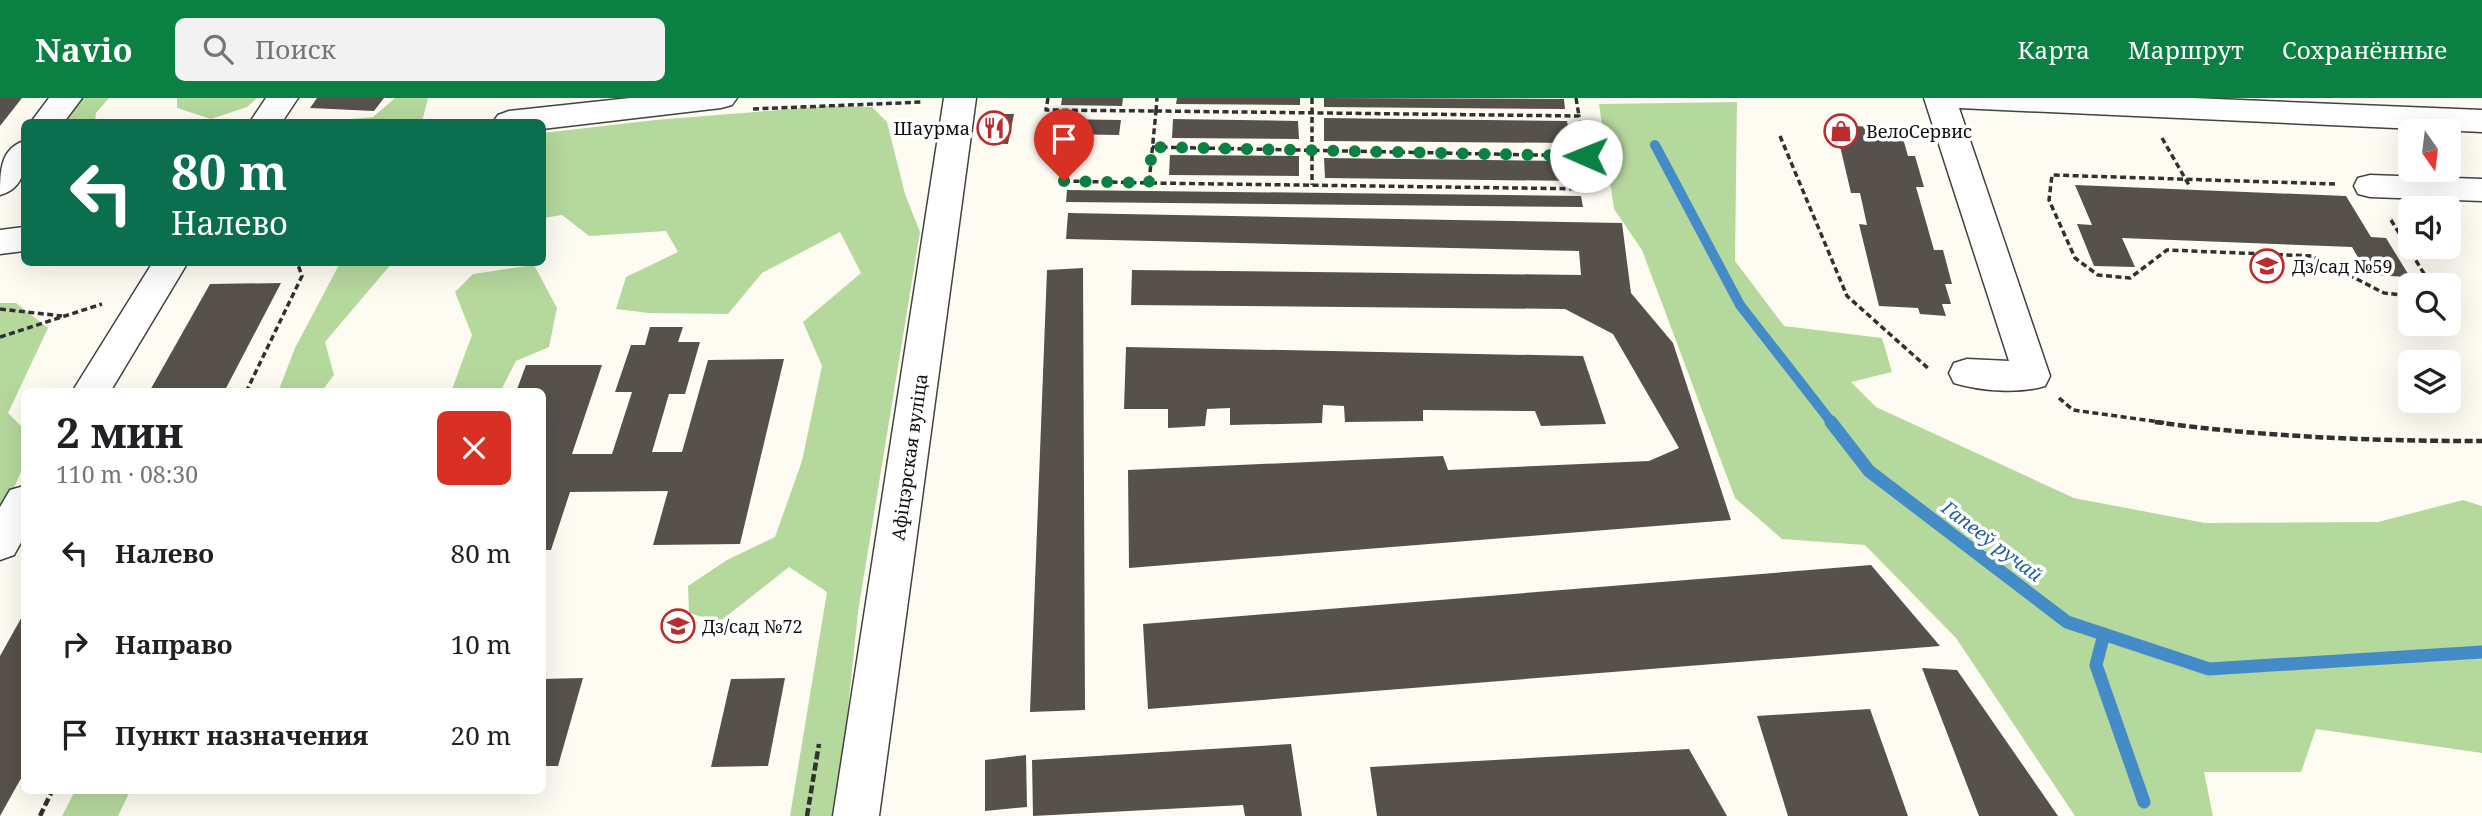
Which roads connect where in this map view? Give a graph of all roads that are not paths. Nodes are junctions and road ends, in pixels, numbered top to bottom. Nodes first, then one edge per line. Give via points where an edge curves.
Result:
1 (66, 98) edge
2 (282, 98) edge
3 (516, 98) edge
4 (721, 98) edge
5 (960, 98) edge
6 (1940, 98) edge
7 (1954, 98) edge
8 (2472, 113) edge
9 (49, 119) edge
10 (267, 119) edge
11 (505, 119) edge
12 (536, 119) edge
13 (21, 156) edge
14 (0, 184) edge
15 (2370, 186) road end
16 (2482, 190) edge
17 (21, 239) edge
18 (0, 242) edge
19 (163, 274) edge
20 (1968, 373) road end
21 (93, 388) edge
22 (21, 507) edge
23 (0, 542) edge
24 (856, 816) edge

1 - 9 street
2 - 10 street
3 - 11 street
4 - 12 street
5 - 24 street, Афіцэрская вуліца
6 - 20 street via 2032,376
7 - 8 street
13 - 14 street
15 - 16 street
17 - 18 street
19 - 21 street
22 - 23 street

